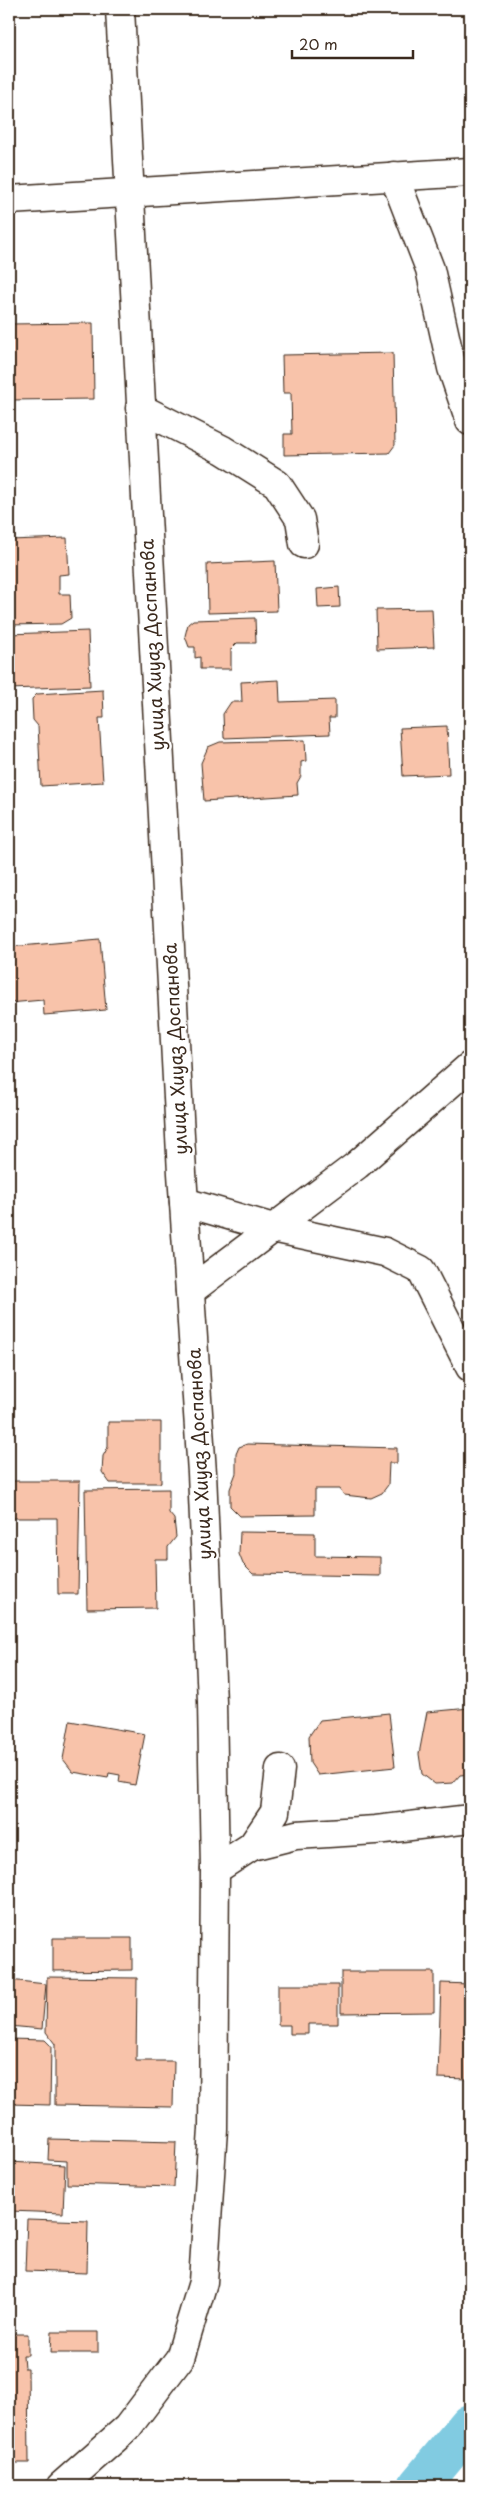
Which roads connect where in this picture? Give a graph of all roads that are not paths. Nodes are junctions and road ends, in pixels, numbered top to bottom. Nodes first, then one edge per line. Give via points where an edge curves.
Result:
1 (120, 9) edge
2 (470, 172) edge
3 (394, 176) junction
4 (128, 192) junction
5 (9, 200) edge
6 (140, 408) junction
7 (470, 421) edge
8 (304, 544) dead end
9 (470, 1066) edge
10 (184, 1202) junction
11 (273, 1228) junction
12 (190, 1291) junction
13 (470, 1367) edge
14 (280, 1769) dead end
15 (470, 1819) edge
16 (252, 1846) junction
17 (214, 1870) junction
18 (61, 2486) edge

1 - 4 street, улица Хиуаз Доспанова
2 - 3 street
3 - 4 street
3 - 7 street via 430,269 452,368
4 - 5 street
4 - 6 street, улица Хиуаз Доспанова
6 - 8 street via 224,450 276,484 300,519
6 - 10 street, улица Хиуаз Доспанова
9 - 11 street via 357,1165
10 - 11 street
10 - 12 street, улица Хиуаз Доспанова
11 - 12 street
11 - 13 street via 385,1252 421,1270
12 - 17 street, улица Хиуаз Доспанова via 212,1702
14 - 16 street via 275,1812
15 - 16 street via 296,1835
16 - 17 street
17 - 18 street, улица Хиуаз Доспанова via 213,2130 203,2282 180,2358 127,2428

